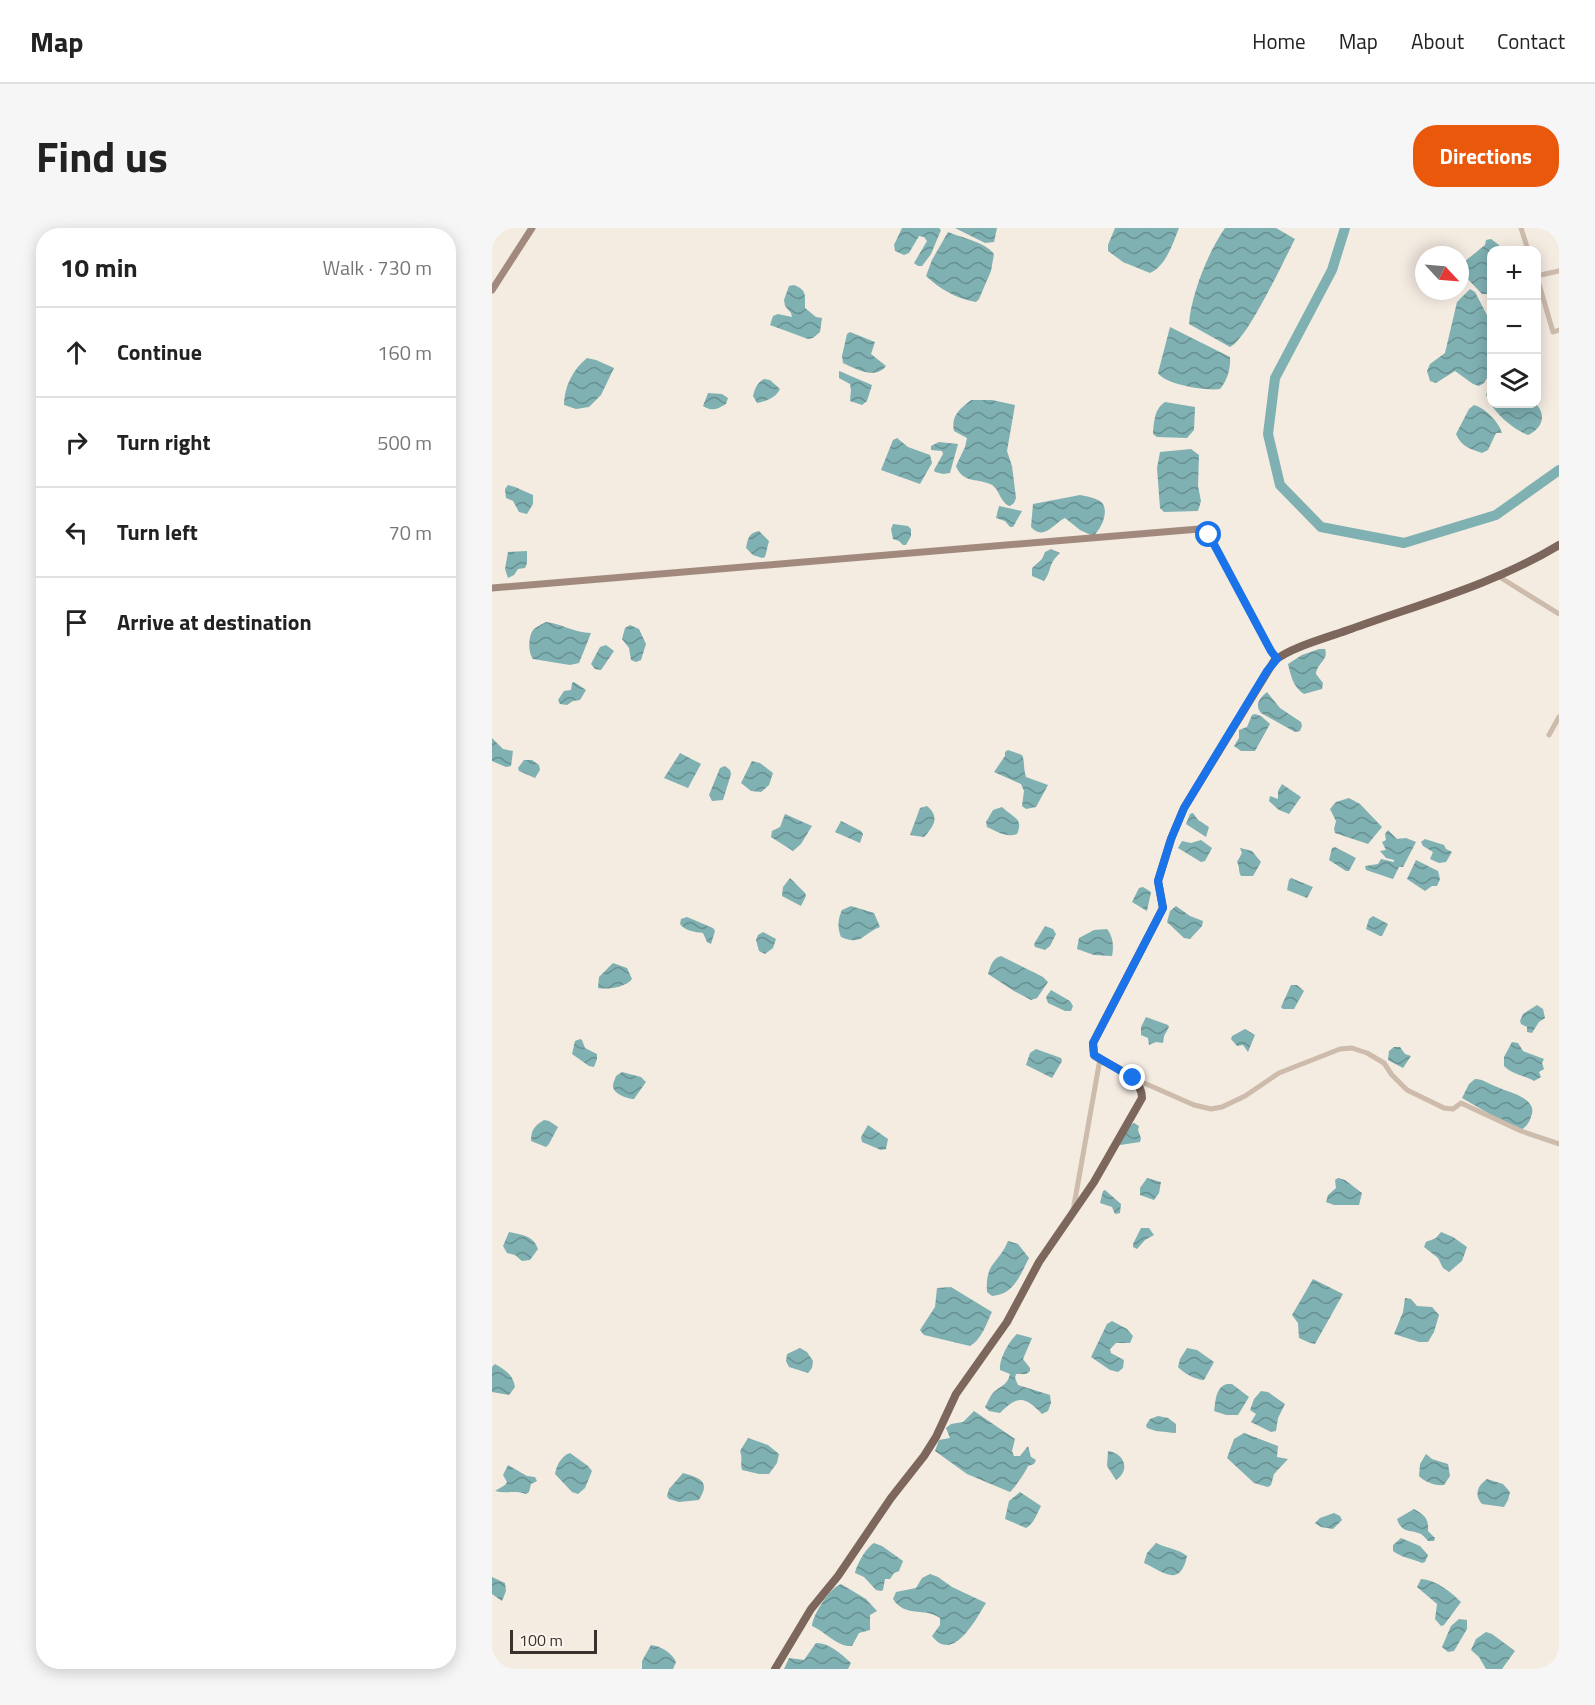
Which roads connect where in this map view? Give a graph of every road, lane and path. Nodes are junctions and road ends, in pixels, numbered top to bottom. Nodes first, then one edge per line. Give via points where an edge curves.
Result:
1 (532, 228) edge
2 (1521, 228) edge
3 (1527, 246) edge
4 (1559, 271) edge
5 (1541, 276) edge
6 (492, 290) edge
7 (1541, 291) edge
8 (1559, 330) edge
9 (1559, 545) edge
10 (1498, 576) junction
11 (492, 588) edge
12 (1559, 614) edge
13 (1277, 659) junction
14 (1559, 717) edge
15 (1549, 735) dead end
16 (1100, 1059) junction
17 (1133, 1078) junction
18 (1559, 1144) edge
19 (1072, 1212) junction
20 (775, 1669) edge

1 - 6 main road
2 - 3 street
4 - 5 street
7 - 8 street via 1553,332
9 - 10 main road
10 - 12 street
10 - 13 main road
11 - 13 main road via 1199,529 1209,535
13 - 16 main road via 1184,808 1158,881 1163,908 1093,1043 1094,1055
14 - 15 street
16 - 17 main road
16 - 19 street
17 - 18 street via 1211,1109 1245,1096 1279,1073 1352,1048 1384,1063 1407,1090 1421,1098 1444,1108 1453,1109 1461,1103
17 - 19 main road via 1142,1089 1142,1098 1094,1182
19 - 20 main road via 1007,1322 956,1394 930,1447 811,1609

